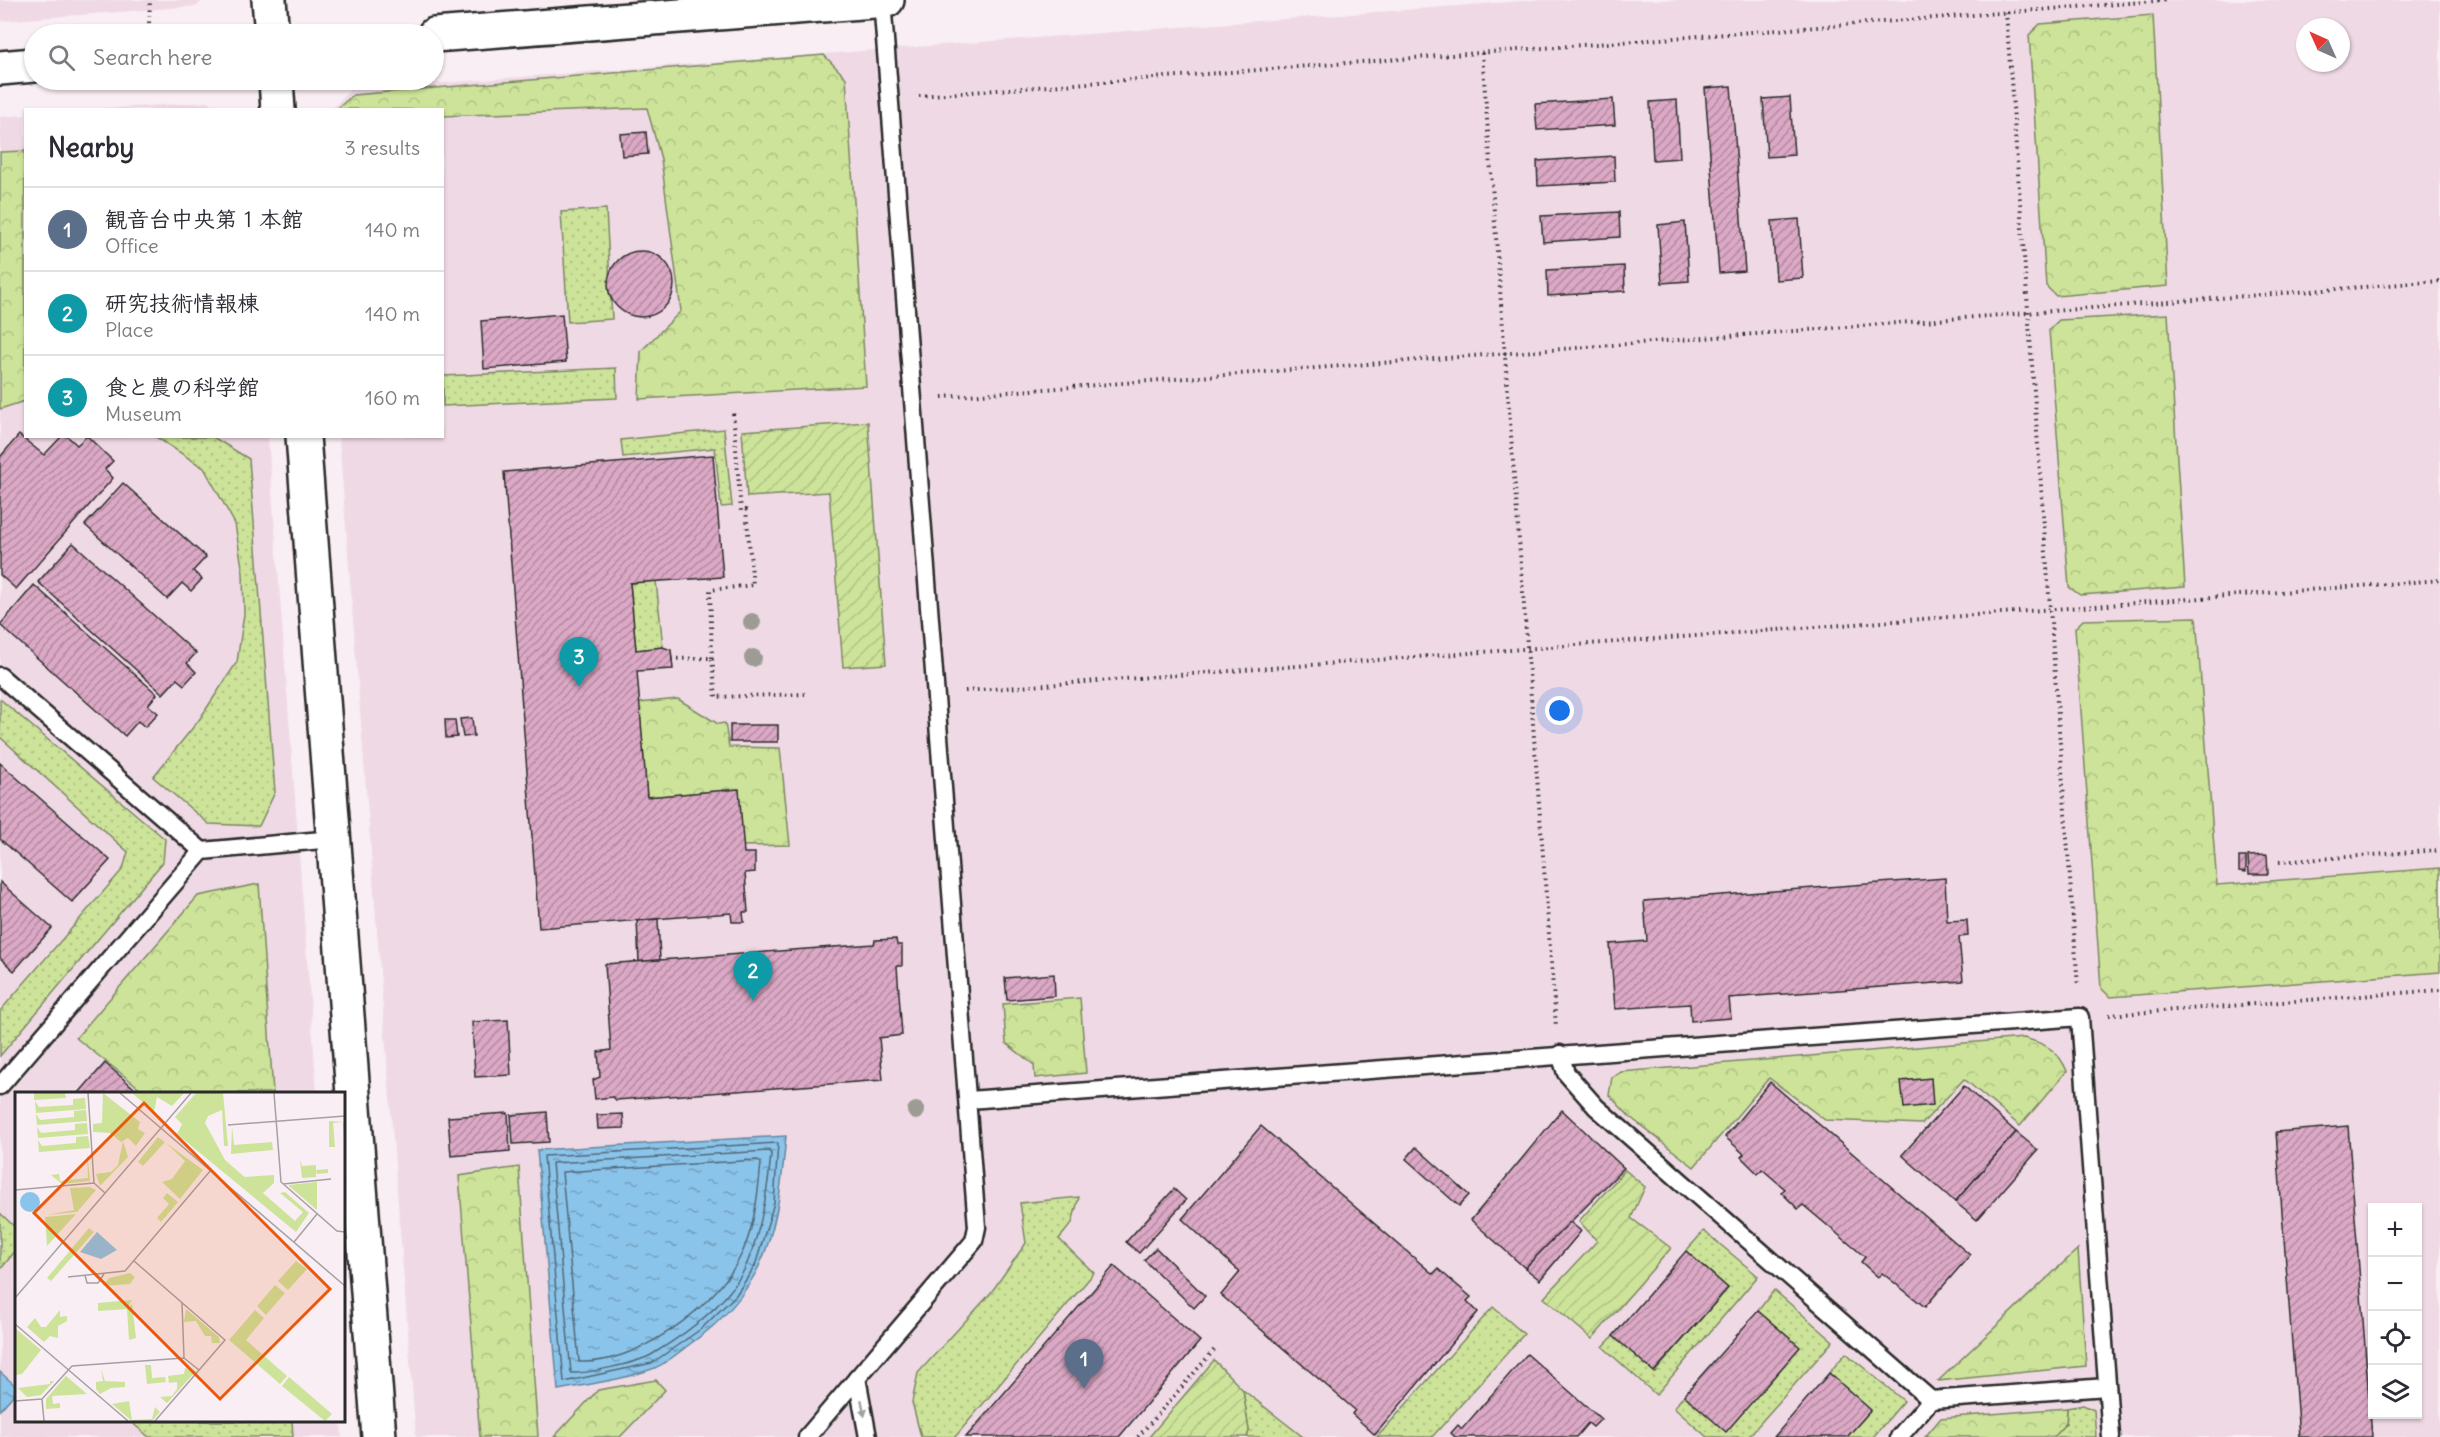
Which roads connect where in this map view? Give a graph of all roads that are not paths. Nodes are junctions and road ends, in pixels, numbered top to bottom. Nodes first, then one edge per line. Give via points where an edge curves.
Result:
1 (269, 0) edge
2 (882, 0) edge
3 (887, 0) edge
4 (271, 24) edge
5 (444, 35) edge
6 (24, 67) edge
7 (0, 68) edge
8 (277, 90) edge
9 (278, 108) edge
10 (303, 438) edge
11 (0, 676) edge
12 (333, 839) junction
13 (202, 850) junction
14 (1560, 1054) junction
15 (0, 1086) edge
16 (969, 1100) junction
17 (857, 1378) junction
18 (2107, 1387) junction
19 (1931, 1400) junction
20 (379, 1437) edge
21 (807, 1437) edge
22 (868, 1437) edge
23 (1899, 1437) edge
24 (2111, 1437) edge

1 - 4 street
2 - 3 street
2 - 5 street
2 - 16 lane
6 - 7 street
8 - 9 street
10 - 12 street
11 - 13 lane
12 - 13 lane
12 - 20 street
13 - 15 lane
14 - 16 lane
14 - 18 lane via 2080,1017
14 - 19 lane via 1566,1073 1596,1107
16 - 17 lane via 975,1241
17 - 21 lane
17 -> 22 lane
18 - 19 lane
18 - 24 lane
19 - 23 lane

